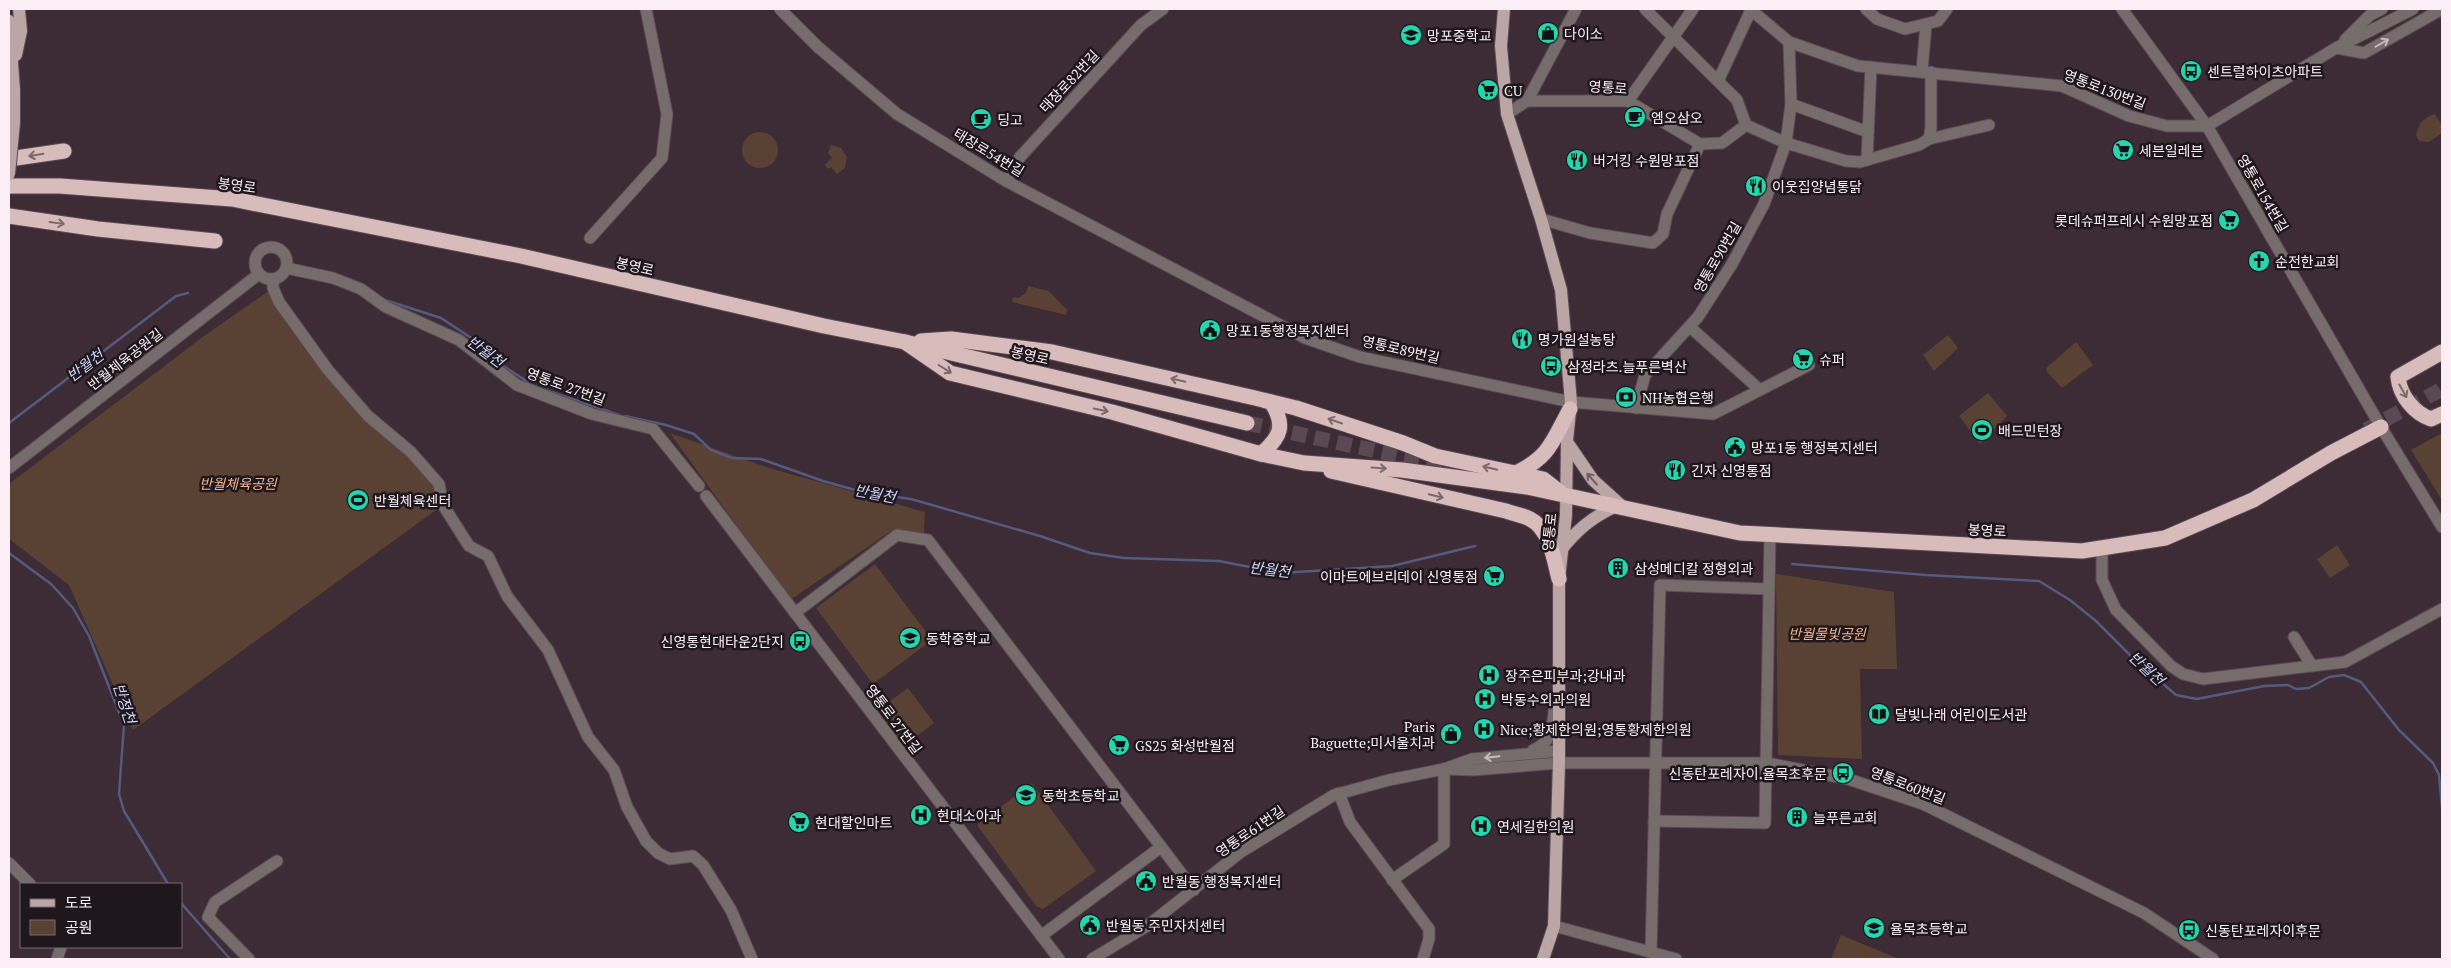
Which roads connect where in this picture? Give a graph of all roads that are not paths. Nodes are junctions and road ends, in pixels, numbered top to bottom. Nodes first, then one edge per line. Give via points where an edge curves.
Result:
1 (19, 9) edge
2 (646, 9) edge
3 (780, 9) edge
4 (1162, 9) edge
5 (1504, 9) edge
6 (1576, 9) edge
7 (1645, 9) edge
8 (1693, 9) edge
9 (1750, 9) edge
10 (1866, 9) edge
11 (1948, 9) edge
12 (2122, 9) edge
13 (2382, 9) edge
14 (2413, 9) edge
15 (2442, 9) edge
16 (9, 21) edge
17 (1926, 24) junction
18 (1674, 36) junction
19 (1789, 42) junction
20 (2336, 48) junction
21 (1871, 67) junction
22 (14, 68) junction
23 (1926, 72) junction
24 (1718, 79) junction
25 (1526, 101) junction
26 (1628, 101) junction
27 (1791, 104) junction
28 (1507, 114) junction
29 (1746, 125) junction
30 (1989, 125) dead end
31 (2208, 126) junction
32 (1868, 132) junction
33 (1928, 139) junction
34 (1786, 143) junction
35 (1700, 144) junction
36 (64, 151) dead end
37 (9, 159) edge
38 (1866, 160) junction
39 (9, 174) edge
40 (1006, 180) junction
41 (9, 186) edge
42 (9, 216) edge
43 (1541, 219) junction
44 (590, 238) dead end
45 (215, 241) dead end
46 (286, 268) junction
47 (259, 274) junction
48 (273, 278) junction
49 (1206, 286) joint
50 (1690, 327) junction
51 (905, 342) junction
52 (2442, 352) edge
53 (1809, 365) dead end
54 (1760, 390) junction
55 (1255, 398) junction
56 (1570, 405) junction
57 (1636, 408) junction
58 (2442, 414) edge
59 (1247, 423) tunnel mouth
60 (2380, 427) junction
61 (1567, 441) junction
62 (1261, 454) junction
63 (1304, 463) junction
64 (9, 468) edge
65 (1514, 474) junction
66 (699, 486) dead end
67 (706, 496) dead end
68 (1567, 497) junction
69 (1620, 508) junction
70 (2442, 527) edge
71 (1770, 534) junction
72 (2102, 548) junction
73 (1561, 550) junction
74 (1559, 579) junction
75 (1768, 589) junction
76 (2442, 609) edge
77 (795, 613) junction
78 (2294, 637) dead end
79 (2312, 666) junction
80 (1559, 689) junction
81 (1525, 753) junction
82 (1558, 757) junction
83 (1656, 763) junction
84 (1767, 763) junction
85 (1444, 769) junction
86 (1339, 793) junction
87 (1654, 821) junction
88 (1161, 847) junction
89 (277, 861) dead end
90 (9, 863) edge
91 (1392, 880) junction
92 (29, 883) edge
93 (1194, 890) junction
94 (1554, 926) junction
95 (1041, 936) junction
96 (1650, 952) junction
97 (249, 959) edge
98 (752, 959) edge
99 (1058, 959) edge
100 (1092, 959) edge
101 (1423, 959) edge
102 (1544, 959) edge
103 (1676, 959) edge
104 (2212, 959) edge

1 - 22 main road via 21,31
2 - 44 street via 667,114 662,158
3 - 40 street, 태장로54번길 via 818,47 898,114
4 - 40 street, 태장로82번길 via 1141,25 1027,149
5 - 28 main road, 영통로 via 1501,46
6 - 25 street
7 - 18 street
8 - 18 street
9 - 19 street, 영통로130번길
9 - 24 street
10 - 17 street via 1877,19 1905,29
11 - 17 street via 1938,21
12 - 31 street, 영통로154번길
13 - 20 street via 2370,15
14 - 20 street
20 -> 15 street via 2364,53
16 - 22 main road
17 - 23 street
18 - 24 street
18 - 26 street
19 - 21 street, 영통로130번길 via 1858,66
19 - 27 street, 영통로90번길
20 - 31 street
21 - 23 street, 영통로130번길
21 - 32 street
22 - 39 main road, bridge via 14,123
23 - 31 street, 영통로130번길 via 2062,86 2150,123
23 - 33 street via 1931,128
24 - 29 street via 1737,100
25 - 26 street, 영통로
25 - 28 street
26 - 35 street, 영통로
27 - 32 street
27 - 34 street, 영통로90번길
28 - 43 main road, 영통로
29 - 34 street
29 - 35 street via 1722,142
30 - 33 street
31 - 60 street, 영통로154번길
32 - 38 street
33 - 38 street via 1919,146
34 - 38 street via 1846,161
34 - 50 street, 영통로90번길 via 1764,204 1732,264
35 - 43 street via 1666,214 1663,234 1653,243 1590,233
36 -> 37 highway
40 - 49 street, 태장로54번길
41 - 51 highway, 봉영로 via 60,186 232,199 521,256
42 -> 45 highway
43 - 56 main road, 영통로 via 1560,290
46 - 47 street via 283,252 277,248 266,248 256,257
46 - 48 street
46 - 66 street, 영통로 27번길 via 333,278 361,289 386,307 459,340 517,385 592,414 653,429
47 - 48 street
47 - 64 street, 반월체육공원길
48 - 98 street via 279,302 328,370 368,416 411,452 439,484 443,505 469,546 488,556 507,596 548,650 588,737 614,770 627,807 646,841 670,859 693,856 703,865 731,910
49 - 56 street, 영통로89번길 via 1305,338 1360,357
50 - 54 street
50 - 57 street, 영통로90번길 via 1646,375
55 -> 51 highway via 1052,352 951,339
51 - 59 highway, 봉영로
51 -> 62 highway via 950,373 1112,412
52 -> 58 highway via 2398,377 2399,387 2418,414 2431,419
53 - 54 street
54 - 57 street via 1713,414
55 - 62 highway via 1271,402 1279,418 1278,436
65 -> 55 highway via 1435,456 1296,408
56 - 57 street
56 - 61 main road, 영통로
56 - 65 highway via 1545,455
60 - 70 street, 영통로154번길
60 - 72 highway, 봉영로 via 2252,500 2165,538
61 - 68 main road, 영통로
69 -> 61 main road via 1593,480
62 - 63 highway
63 -> 68 highway, 봉영로 via 1402,470
63 -> 74 highway via 1354,478 1530,519 1539,526 1549,543
65 - 68 highway via 1543,479
67 - 77 street, 영통로 27번길
68 - 69 highway, 봉영로
68 - 73 main road, 영통로
69 - 71 highway, 봉영로 via 1740,532
69 - 73 main road via 1586,522
71 - 72 highway, 봉영로 via 2082,551
71 - 75 street
72 - 79 street via 2102,580 2116,610 2184,674 2203,679
73 - 74 main road, 영통로
74 - 80 main road, 영통로
75 - 83 street via 1660,585
75 - 84 street
76 - 79 street via 2345,662
77 - 88 street via 897,535 928,540
77 - 95 street, 영통로 27번길
78 - 79 street
80 - 81 street via 1549,740
80 - 82 main road, 영통로
81 - 82 street
81 -> 85 street via 1472,759
82 - 83 street, 영통로60번길
82 - 85 street via 1473,770
82 - 94 main road, 영통로
83 - 84 street, 영통로60번길
83 - 87 street
84 - 87 street via 1765,823
84 - 104 street, 영통로60번길 via 1848,779 1923,804 2144,913
85 - 86 street, 영통로61번길
85 - 91 street via 1444,844
86 - 91 street via 1350,822
86 - 93 street, 영통로61번길 via 1241,852
87 - 96 street
88 - 93 street
88 - 95 street
89 - 97 street via 215,902 208,917
90 - 92 street
91 - 101 street via 1429,930
93 - 100 street, 영통로61번길 via 1147,926
94 - 96 street
94 - 102 main road, 영통로
95 - 99 street, 영통로 27번길
96 - 103 street

